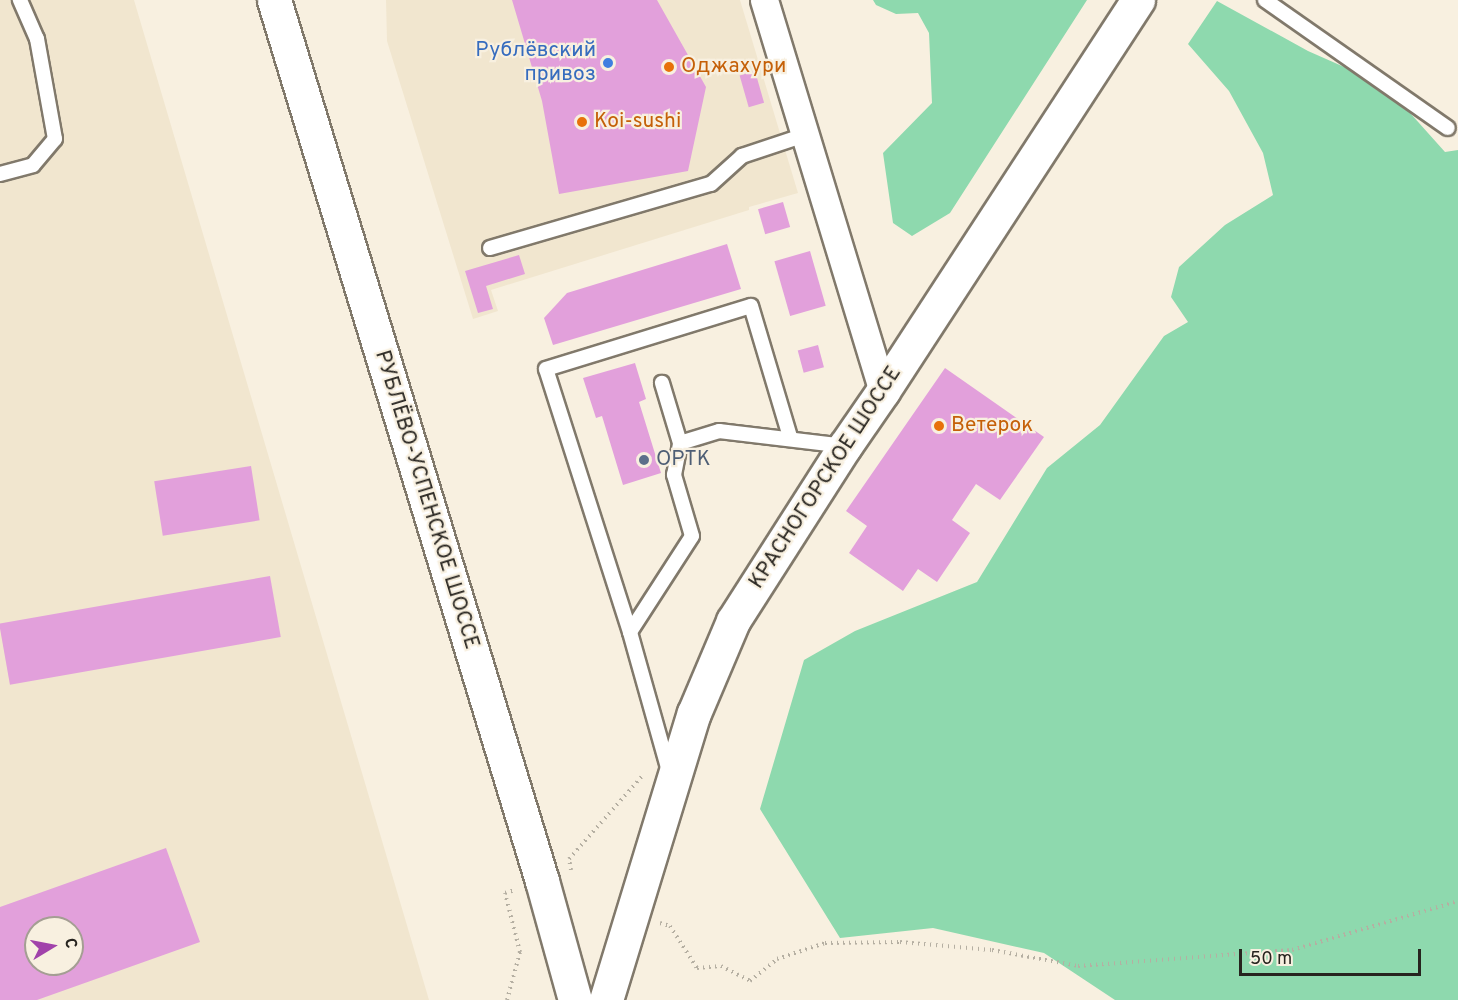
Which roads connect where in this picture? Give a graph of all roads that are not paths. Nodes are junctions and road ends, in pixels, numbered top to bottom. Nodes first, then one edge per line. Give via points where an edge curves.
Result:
1 (20, 0) edge
2 (274, 0) edge
3 (764, 0) edge
4 (1138, 0) edge
5 (1265, 0) edge
6 (1448, 128) dead end
7 (805, 135) junction
8 (0, 174) edge
9 (490, 248) dead end
10 (662, 383) dead end
11 (883, 391) junction
12 (790, 437) junction
13 (680, 443) junction
14 (845, 446) junction
15 (630, 633) junction
16 (660, 775) junction
17 (575, 1000) edge
18 (606, 1000) edge

1 - 8 lane via 37,39 55,140 33,165
2 - 17 street, РУБЛЁВО-УСПЕНСКОЕ ШОССЕ
3 - 7 street
4 - 11 street, КРАСНОГОРСКОЕ ШОССЕ
5 - 6 lane
7 - 9 lane via 742,156 711,184
7 - 11 street
10 - 13 lane
11 - 14 street, КРАСНОГОРСКОЕ ШОССЕ
12 - 13 lane via 719,431
12 - 14 lane
12 - 15 lane via 751,306 546,369
13 - 15 lane via 674,475 692,536
14 - 16 street, КРАСНОГОРСКОЕ ШОССЕ via 733,621 694,713
15 - 16 lane
16 - 18 street, КРАСНОГОРСКОЕ ШОССЕ

